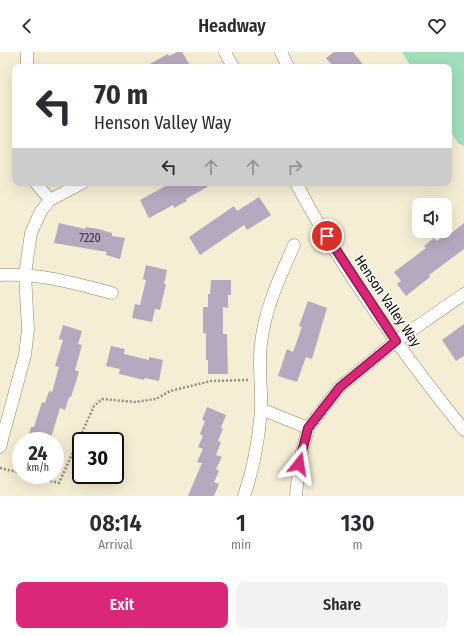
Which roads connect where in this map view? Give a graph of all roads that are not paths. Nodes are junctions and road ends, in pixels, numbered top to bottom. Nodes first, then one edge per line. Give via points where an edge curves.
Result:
1 (27, 52) edge
2 (225, 52) edge
3 (280, 52) edge
4 (27, 64) edge
5 (231, 64) edge
6 (286, 64) edge
7 (38, 186) edge
8 (76, 186) edge
9 (298, 186) edge
10 (50, 200) junction
11 (294, 245) dead end
12 (25, 274) junction
13 (0, 275) edge
14 (112, 294) dead end
15 (464, 294) edge
16 (396, 341) junction
17 (261, 410) junction
18 (308, 428) junction
19 (464, 430) edge
20 (0, 447) edge
21 (244, 496) edge
22 (296, 496) edge

1 - 4 street
2 - 5 street
3 - 6 street
7 - 10 street
8 - 10 street
9 - 16 street, Henson Valley Way via 342,260
10 - 12 street via 40,211 31,233
11 - 17 street via 269,304 261,344
12 - 13 street
12 - 14 street via 48,277
12 - 20 street via 28,329 25,355
15 - 16 street
16 - 18 street via 340,387
16 - 19 street, Henson Valley Way
17 - 18 street
17 - 21 street via 249,482
18 - 22 street via 299,464

